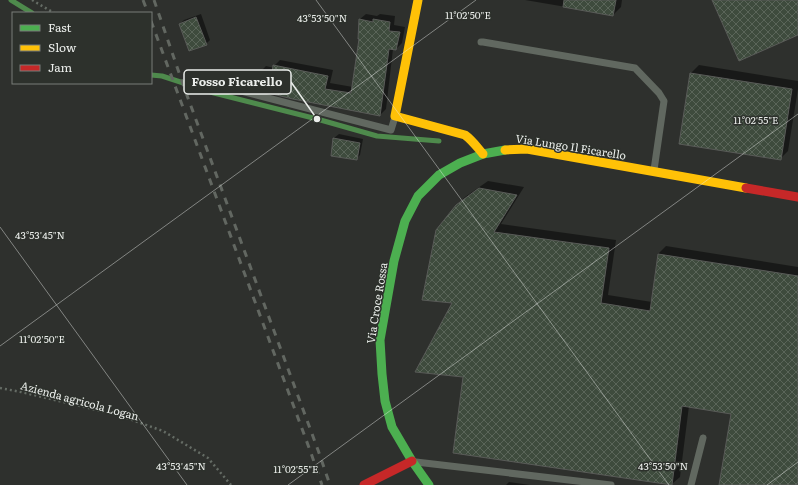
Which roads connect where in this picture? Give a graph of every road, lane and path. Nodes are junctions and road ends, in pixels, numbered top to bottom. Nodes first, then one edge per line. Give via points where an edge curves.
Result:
1 (32, 0) edge
2 (418, 0) edge
3 (52, 12) edge
4 (481, 42) dead end
5 (210, 83) dead end
6 (395, 116) junction
7 (483, 154) junction
8 (654, 172) junction
9 (798, 197) edge
10 (0, 388) edge
11 (703, 438) dead end
12 (412, 461) junction
13 (231, 485) edge
14 (364, 485) edge
15 (429, 485) edge
16 (611, 485) edge
17 (691, 485) edge

1 - 3 path
2 - 6 street
4 - 8 lane via 635,68 664,101
5 - 6 lane via 391,130
6 - 7 street via 465,135
7 - 8 street, Via Lungo Il Ficarello via 508,149 527,149
7 - 12 street, Via Croce Rossa via 439,175 418,196 405,221 394,261 380,340 382,374 385,402 392,427
8 - 9 street, Via Lungo Il Ficarello
10 - 13 path, Azienda agricola Logan via 118,415 163,431 208,458
11 - 17 lane
12 - 14 street
12 - 15 street, Via Croce Rossa
12 - 16 lane

